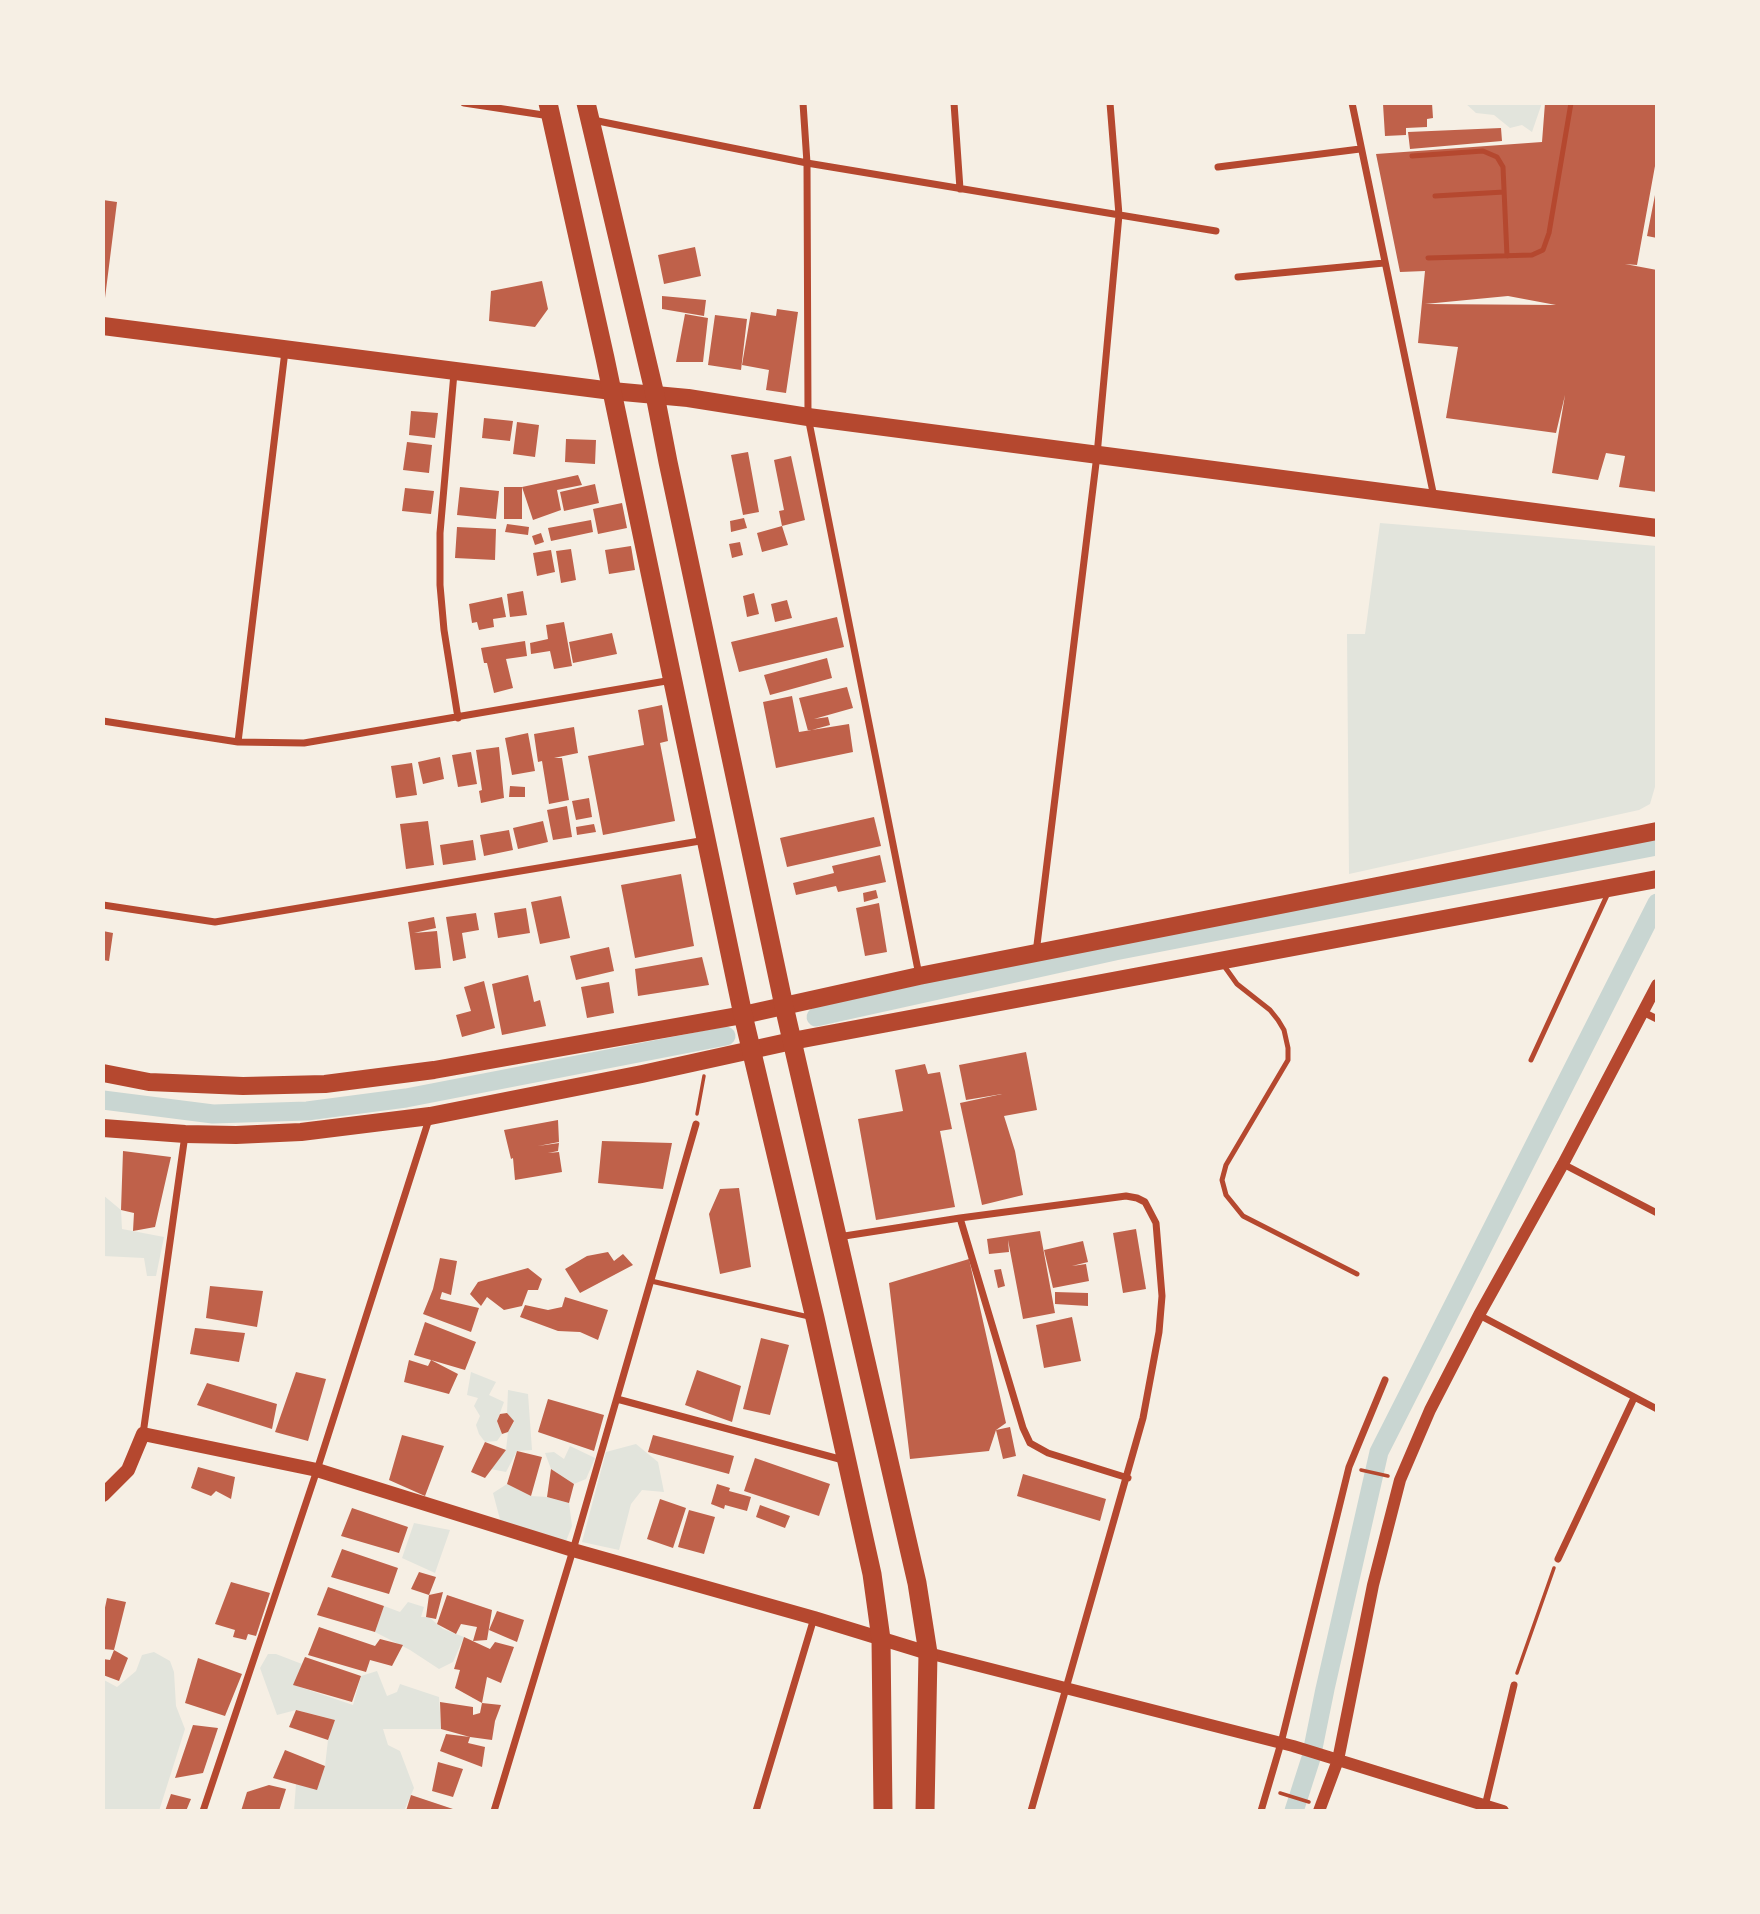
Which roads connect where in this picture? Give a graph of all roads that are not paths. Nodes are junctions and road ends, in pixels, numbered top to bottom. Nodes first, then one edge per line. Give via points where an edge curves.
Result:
1 (464, 103) edge
2 (803, 103) edge
3 (954, 103) edge
4 (1111, 103) edge
5 (1352, 103) edge
6 (1571, 103) edge
7 (549, 110) edge
8 (588, 111) edge
9 (1360, 149) junction
10 (1412, 156) dead end
11 (807, 163) junction
12 (1218, 167) dead end
13 (960, 189) junction
14 (1504, 192) junction
15 (1435, 196) dead end
16 (1119, 215) junction
17 (1216, 231) dead end
18 (1507, 256) junction
19 (1428, 258) dead end
20 (1384, 263) junction
21 (1238, 277) dead end
22 (103, 326) edge
23 (285, 351) junction
24 (454, 372) junction
25 (612, 391) junction
26 (655, 396) junction
27 (808, 417) junction
28 (1097, 455) junction
29 (1434, 498) junction
30 (1657, 528) edge
31 (673, 680) junction
32 (458, 718) junction
33 (103, 721) edge
34 (238, 742) junction
35 (1657, 831) edge
36 (706, 840) junction
37 (1657, 879) edge
38 (1611, 888) junction
39 (103, 905) edge
40 (1036, 954) junction
41 (1221, 961) junction
42 (919, 976) junction
43 (1657, 985) edge
44 (784, 1006) junction
45 (1643, 1012) junction
46 (743, 1015) junction
47 (1657, 1019) edge
48 (792, 1041) junction
49 (751, 1051) junction
50 (1531, 1060) dead end
51 (103, 1073) edge
52 (430, 1116) junction
53 (696, 1124) road end
54 (103, 1128) edge
55 (185, 1134) junction
56 (1563, 1164) junction
57 (1657, 1213) edge
58 (960, 1218) junction
59 (838, 1237) junction
60 (1357, 1274) dead end
61 (651, 1281) junction
62 (1479, 1315) junction
63 (815, 1318) junction
64 (1385, 1380) dead end
65 (1634, 1398) junction
66 (617, 1399) junction
67 (1657, 1409) edge
68 (143, 1434) junction
69 (848, 1462) junction
70 (317, 1470) junction
71 (1128, 1478) junction
72 (103, 1495) edge
73 (573, 1550) junction
74 (1558, 1559) road end
75 (814, 1618) junction
76 (881, 1639) junction
77 (928, 1653) junction
78 (1514, 1685) road end
79 (1065, 1689) junction
80 (1287, 1745) junction
81 (1335, 1759) junction
82 (1314, 1806) edge
83 (1485, 1806) junction
84 (203, 1811) edge
85 (494, 1811) edge
86 (757, 1811) edge
87 (883, 1811) edge
88 (925, 1811) edge
89 (1031, 1811) edge
90 (1261, 1811) edge
91 (1503, 1811) edge

1 - 7 street
2 - 11 street
3 - 13 street
4 - 16 street
5 - 9 street
6 - 18 lane via 1543,250
7 - 25 highway
8 - 11 street
8 - 26 highway
9 - 12 street
9 - 20 street
10 - 14 lane via 1483,151 1503,167
11 - 13 street
11 - 27 street
13 - 16 street
14 - 15 lane
14 - 18 lane
16 - 17 street
16 - 28 street
18 - 19 lane
20 - 21 street
20 - 29 street
22 - 23 main road
23 - 24 main road
23 - 34 street
24 - 25 main road
24 - 32 street via 440,585
25 - 26 main road
25 - 31 highway
26 - 27 main road
26 - 44 highway
27 - 28 main road
27 - 42 street
28 - 29 main road
28 - 40 street
29 - 30 main road
31 - 32 street
31 - 36 highway
32 - 34 street via 304,743
33 - 34 street
35 - 40 main road
36 - 39 street via 215,922
36 - 46 highway
37 - 38 main road
38 - 41 main road
38 - 50 lane
40 - 42 main road
41 - 48 main road
41 - 60 lane via 1237,984 1278,1020 1288,1048 1287,1060 1226,1165 1222,1180 1226,1195 1243,1216
42 - 44 main road
43 - 45 street
44 - 46 main road
44 - 48 highway
45 - 47 street
45 - 56 street
46 - 49 highway
46 - 51 main road via 434,1070 325,1084 149,1082
48 - 49 main road
48 - 59 highway
49 - 52 main road
49 - 63 highway
52 - 55 main road via 301,1132
52 - 70 street
53 - 61 street
54 - 55 main road
55 - 68 street
56 - 57 street
56 - 62 street
58 - 59 street
58 - 71 street via 1030,1443
58 - 71 street via 1088,1199 1126,1196 1145,1202 1156,1223 1162,1296 1143,1418
59 - 77 highway via 918,1583
61 - 63 lane
61 - 66 street
62 - 65 street
62 - 81 street via 1399,1480
63 - 69 highway
64 - 80 street via 1349,1467
65 - 67 street
65 - 74 street
66 - 69 street
66 - 73 street
68 - 70 main road
68 - 72 main road via 128,1470
69 - 76 highway
70 - 73 main road
70 - 84 street
71 - 79 street
73 - 75 main road
73 - 85 street
75 - 76 main road
75 - 86 street
76 - 77 main road
76 - 87 highway
77 - 79 street
77 - 88 highway
78 - 83 street
79 - 80 street
79 - 89 street
80 - 81 street
80 - 90 street
81 - 82 street
81 - 83 street
83 - 91 street

